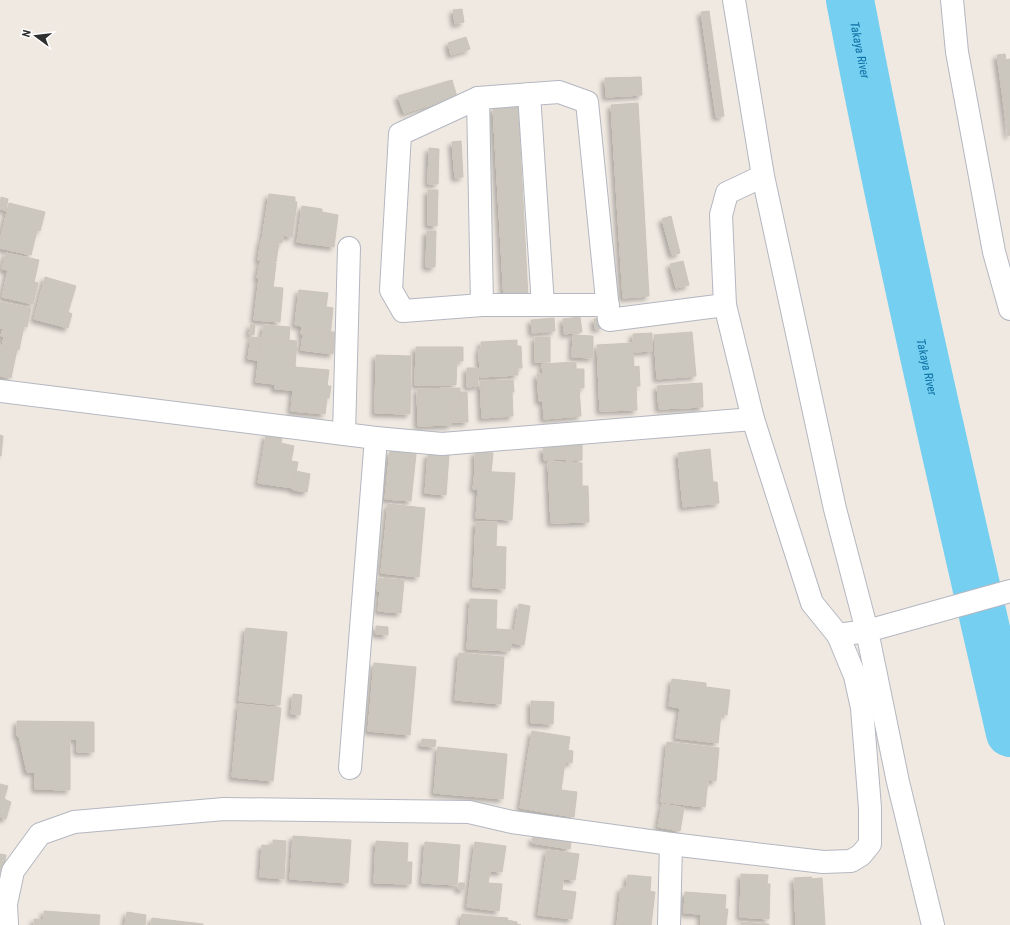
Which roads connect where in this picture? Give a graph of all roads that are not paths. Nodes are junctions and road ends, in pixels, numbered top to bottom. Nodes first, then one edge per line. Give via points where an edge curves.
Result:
1 (734, 0) edge
2 (952, 0) edge
3 (529, 94) junction
4 (478, 98) junction
5 (763, 176) junction
6 (349, 248) dead end
7 (482, 305) junction
8 (543, 305) junction
9 (608, 305) junction
10 (725, 305) junction
11 (1010, 309) edge
12 (0, 391) edge
13 (753, 419) junction
14 (344, 434) junction
15 (376, 438) junction
16 (1010, 590) edge
17 (867, 631) junction
18 (838, 635) junction
19 (350, 768) dead end
20 (671, 844) junction
21 (6, 925) edge
22 (669, 925) edge
23 (933, 925) edge

1 - 5 street
2 - 11 street via 957,52 994,252
3 - 4 street
3 - 8 street
3 - 9 street via 559,92 587,102
4 - 7 street
4 - 7 street via 400,134 391,290 403,311
5 - 10 street via 727,193 721,215
5 - 17 street via 835,509
6 - 14 street
7 - 8 street
8 - 9 street
9 - 10 street via 609,320
10 - 13 street
12 - 14 street
13 - 15 street via 442,444
13 - 18 street via 812,603
14 - 15 street
15 - 19 street
16 - 17 street
17 - 18 street
17 - 23 street via 898,782
18 - 20 street via 855,676 862,708 870,808 870,844 861,855 851,861 823,862
20 - 21 street via 512,822 469,812 224,809 74,822 40,834 13,871 6,904
20 - 22 street

